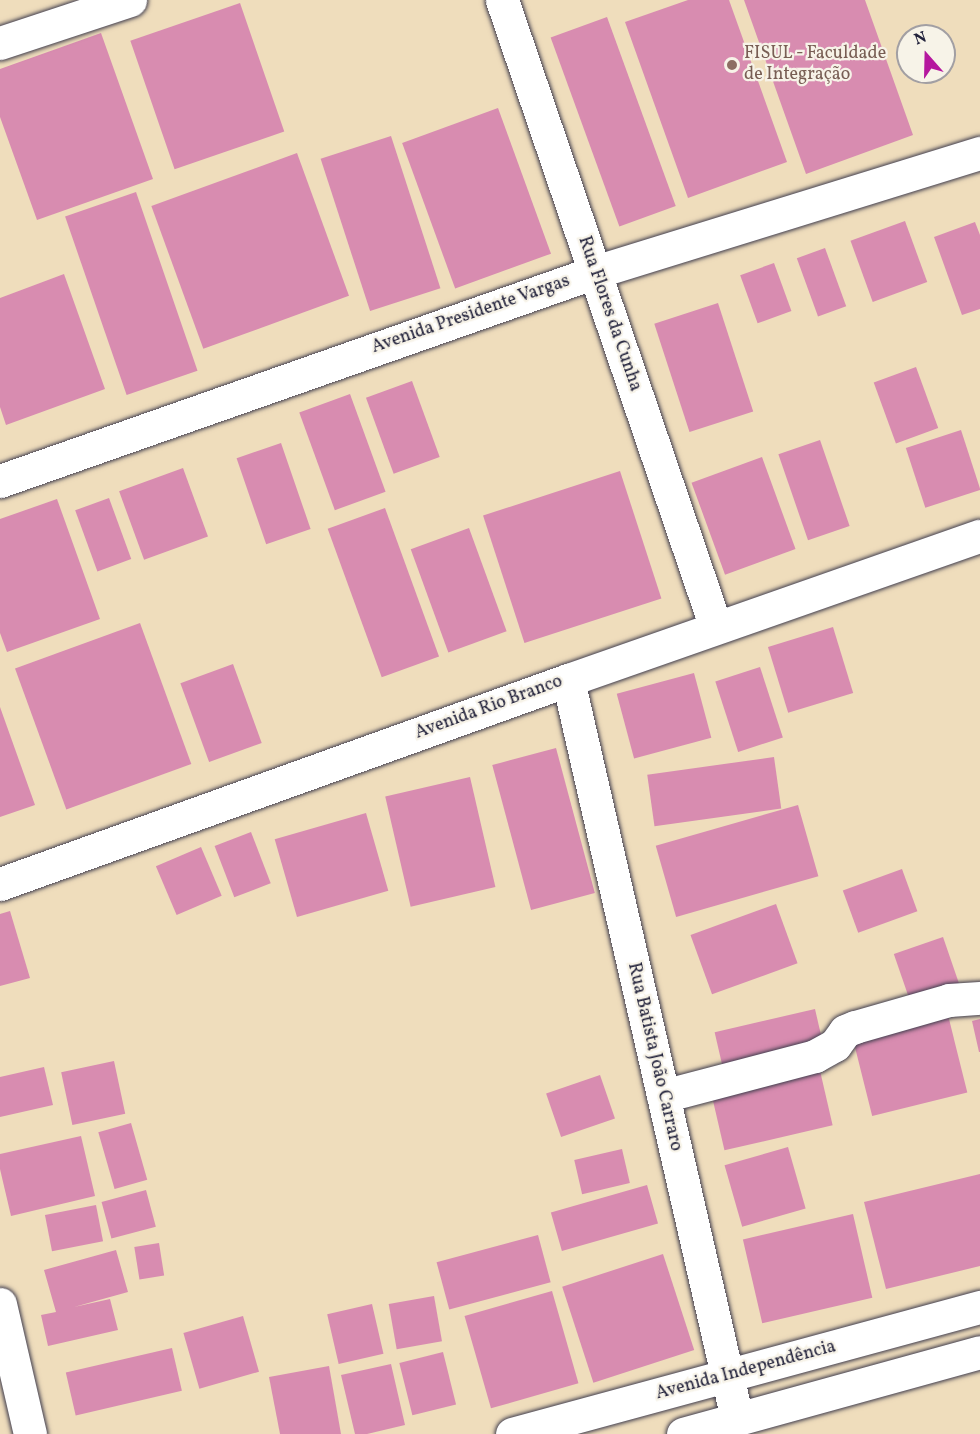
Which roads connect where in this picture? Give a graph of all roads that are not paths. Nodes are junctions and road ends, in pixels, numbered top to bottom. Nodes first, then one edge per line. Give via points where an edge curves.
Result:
1 (130, 0) edge
2 (502, 0) edge
3 (0, 43) edge
4 (980, 153) edge
5 (595, 272) junction
6 (0, 481) edge
7 (980, 536) edge
8 (716, 628) junction
9 (568, 680) junction
10 (0, 884) edge
11 (980, 998) edge
12 (663, 1096) junction
13 (0, 1304) edge
14 (980, 1307) edge
15 (980, 1352) edge
16 (728, 1376) junction
17 (739, 1426) edge
18 (30, 1434) edge
19 (512, 1434) edge
20 (683, 1434) edge

1 - 3 street
2 - 5 street, Rua Flores da Cunha
4 - 5 street, Avenida Presidente Vargas
5 - 6 street, Avenida Presidente Vargas
5 - 8 street, Rua Flores da Cunha
7 - 8 street, Avenida Rio Branco
8 - 9 street, Avenida Rio Branco
9 - 10 street, Avenida Rio Branco
9 - 12 street, Rua Batista João Carraro
11 - 12 street via 949,1000 855,1027 815,1056
12 - 16 street, Rua Batista João Carraro
13 - 18 street
14 - 16 street, Avenida Independência
15 - 17 street
16 - 17 street, Rua Batista João Carraro
16 - 19 street, Avenida Independência
17 - 20 street

